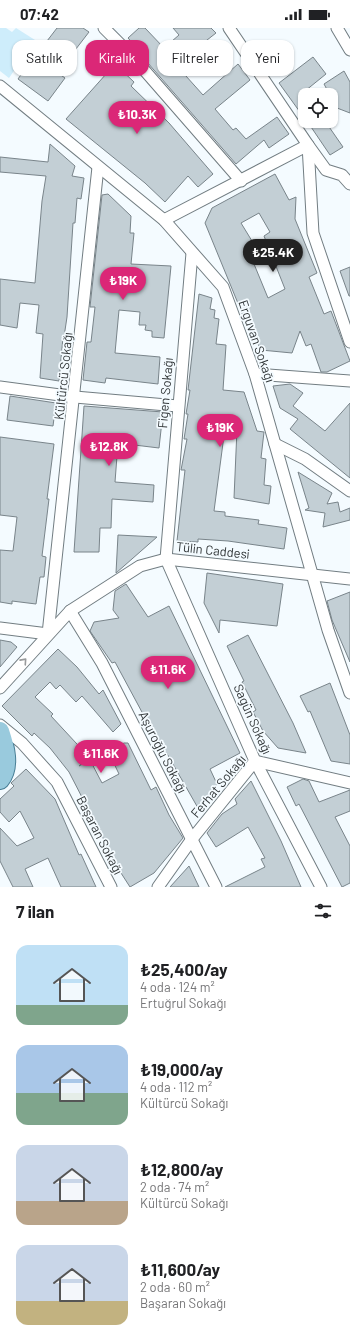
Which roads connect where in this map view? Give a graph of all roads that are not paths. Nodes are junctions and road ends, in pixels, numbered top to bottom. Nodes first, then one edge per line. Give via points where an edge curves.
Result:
1 (104, 28) edge
2 (229, 28) edge
3 (337, 28) edge
4 (350, 50) edge
5 (2, 88) edge
6 (0, 100) edge
7 (308, 145) junction
8 (98, 167) junction
9 (241, 182) junction
10 (350, 184) edge
11 (164, 220) junction
12 (192, 253) junction
13 (350, 342) edge
14 (255, 374) junction
15 (350, 381) edge
16 (0, 387) edge
17 (75, 397) junction
18 (178, 406) junction
19 (275, 444) junction
20 (350, 491) edge
21 (166, 559) junction
22 (314, 575) junction
23 (350, 579) edge
24 (70, 611) junction
25 (0, 628) edge
26 (48, 634) junction
27 (0, 688) edge
28 (350, 693) edge
29 (0, 725) edge
30 (0, 731) edge
31 (255, 761) junction
32 (0, 780) edge
33 (350, 783) edge
34 (192, 839) junction
35 (111, 887) edge
36 (158, 887) edge
37 (216, 887) edge
38 (321, 887) edge

1 - 9 street via 132,56
2 - 7 street
3 - 4 street
5 - 6 street
5 - 8 street, Erguvan Sokağı
7 - 9 street
7 - 10 street via 326,170 342,175
7 - 13 street via 313,233
8 - 11 street, Erguvan Sokağı
8 - 17 street, Kültürcü Sokağı
9 - 11 street
11 - 12 street, Erguvan Sokağı
12 - 14 street, Erguvan Sokağı via 223,287
12 - 18 street, Figen Sokağı
14 - 15 street
14 - 19 street, Erguvan Sokağı
16 - 17 street
17 - 18 street
17 - 26 street, Kültürcü Sokağı
18 - 21 street, Figen Sokağı
19 - 20 street via 305,459
19 - 22 street, Erguvan Sokağı
21 - 22 street, Tülin Caddesi
21 - 24 street, Tülin Caddesi via 140,566
21 - 31 street, Sagün Sokağı
22 - 23 street, Tülin Caddesi
22 - 28 street, Erguvan Sokağı via 328,630
24 - 26 street, Tülin Caddesi
24 - 34 street, Aşuroğlu Sokağı via 102,663
25 - 26 street
27 -> 26 street, Tülin Caddesi
29 - 35 street, Başaran Sokağı via 22,743 57,782
30 - 32 main road via 5,747 6,766
31 - 33 street, Ferhat Sokağı
31 - 34 street, Ferhat Sokağı
31 - 38 street, Sagün Sokağı
34 - 36 street, Ferhat Sokağı
34 - 37 street, Aşuroğlu Sokağı

